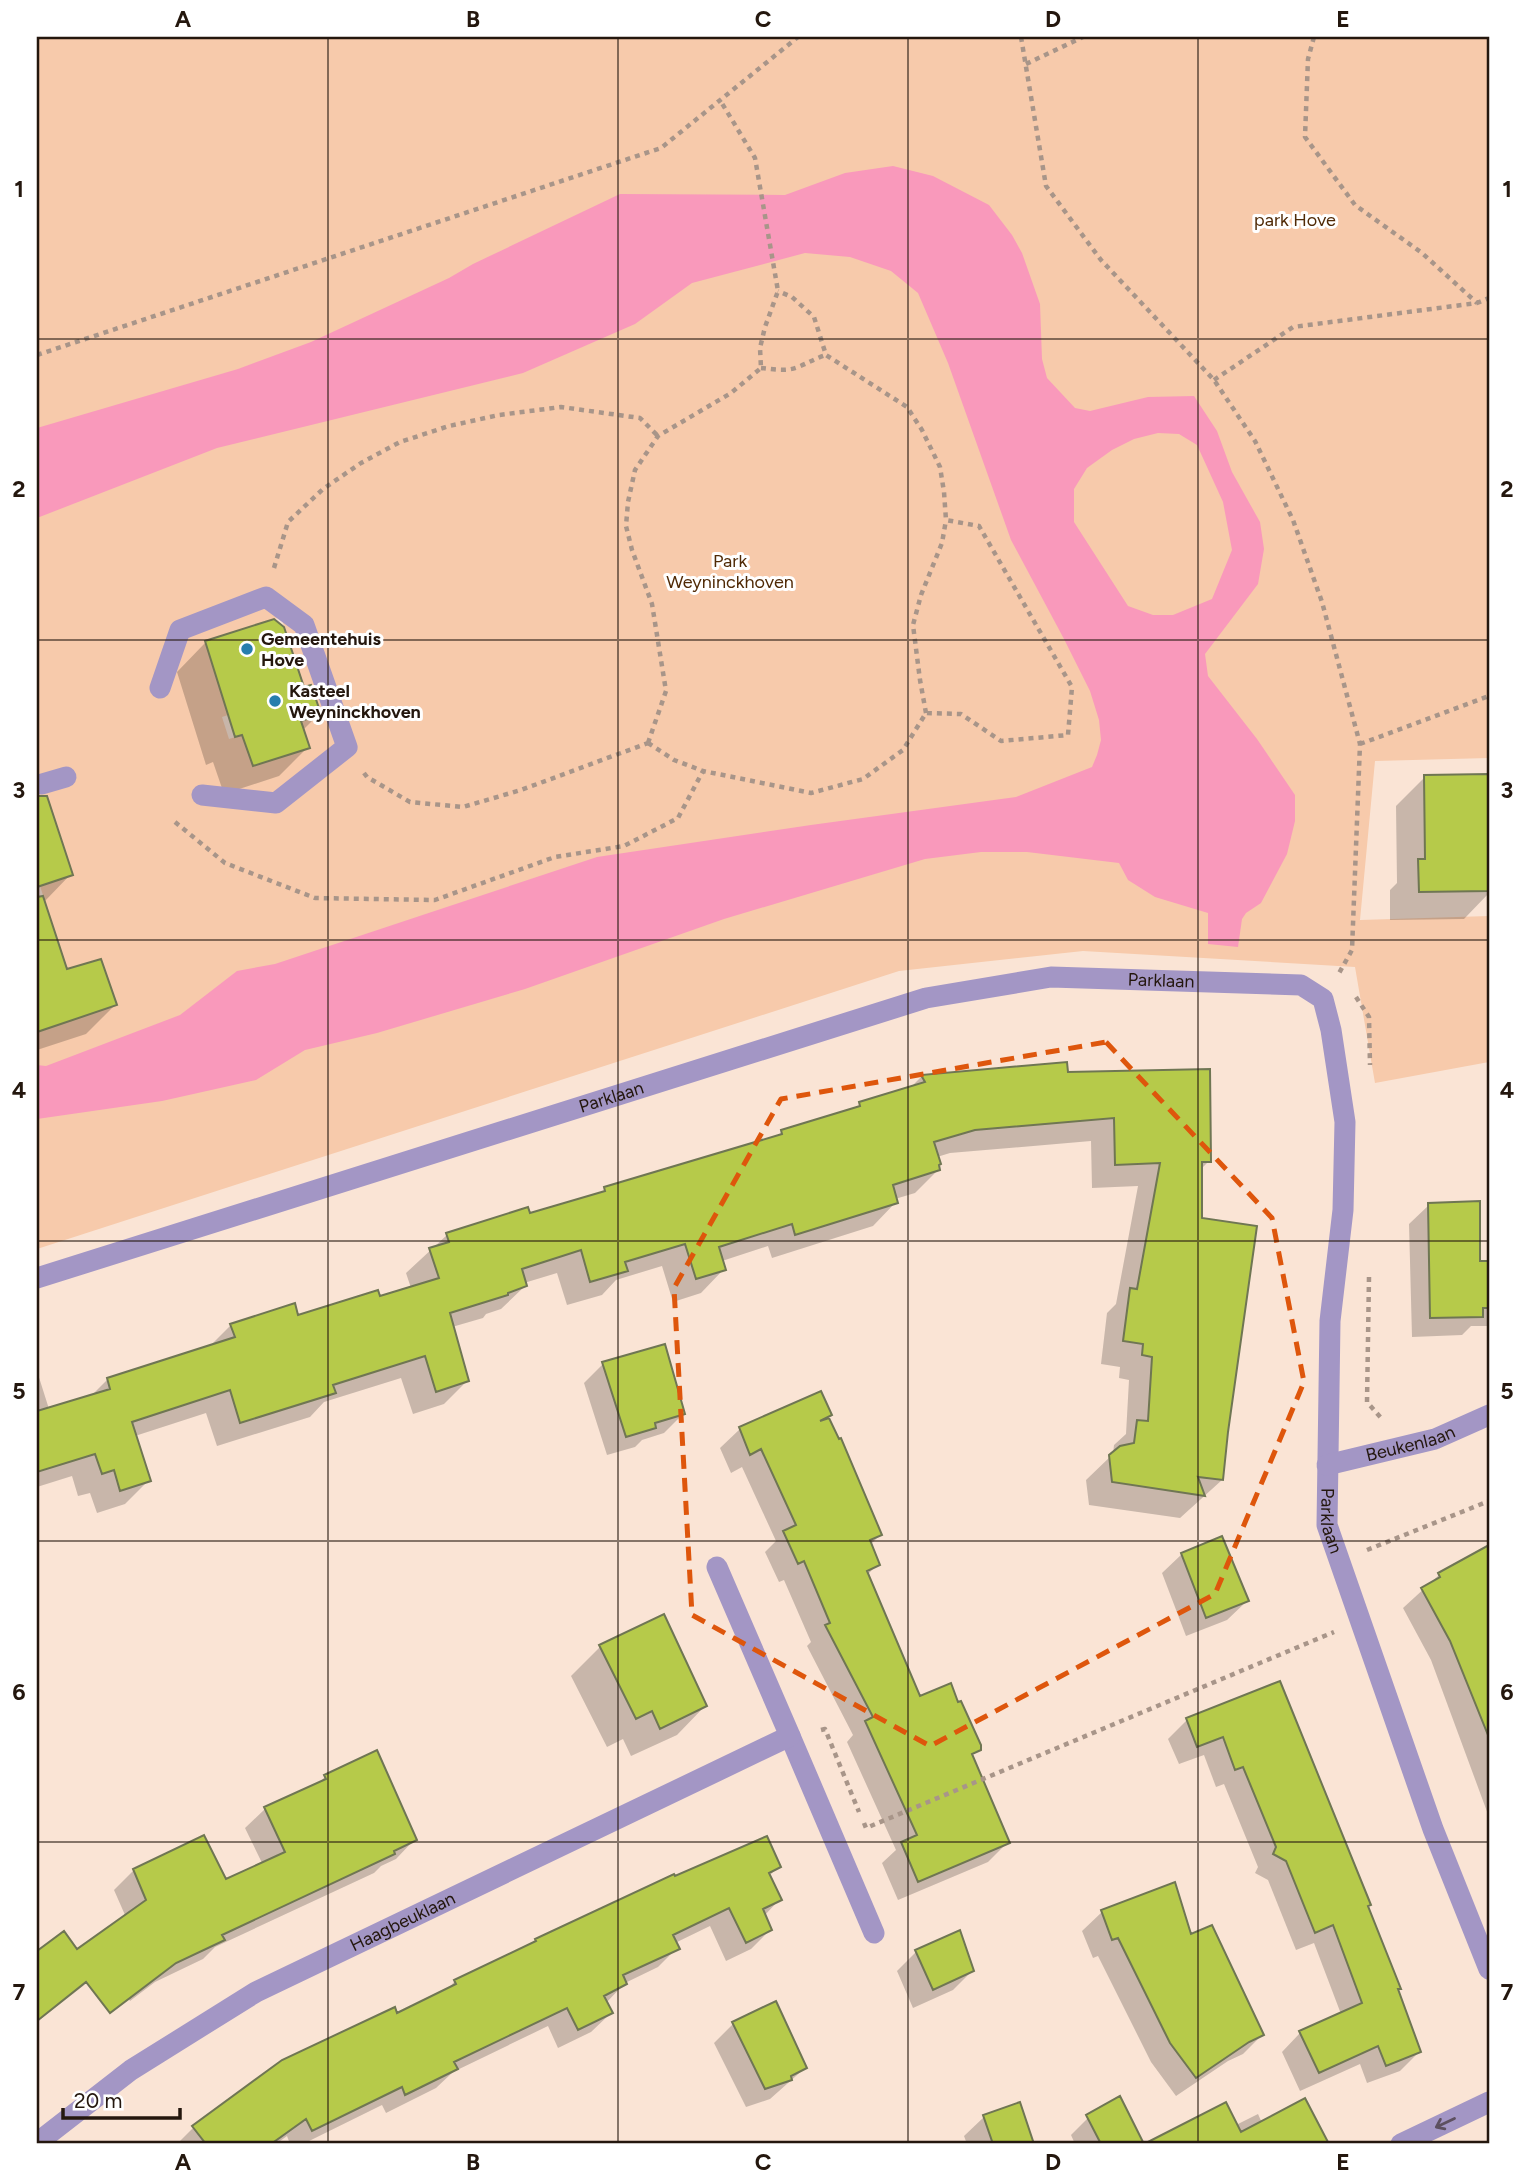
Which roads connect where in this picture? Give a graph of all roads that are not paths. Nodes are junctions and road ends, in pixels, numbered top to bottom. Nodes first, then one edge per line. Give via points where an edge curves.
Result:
1 (160, 688) dead end
2 (66, 777) dead end
3 (42, 784) dead end
4 (202, 795) dead end
5 (37, 1279) edge
6 (1489, 1415) edge
7 (1327, 1465) junction
8 (717, 1566) dead end
9 (790, 1736) junction
10 (874, 1933) dead end
11 (1489, 1969) edge
12 (1489, 2102) edge
13 (37, 2143) edge
14 (1401, 2144) edge

1 - 4 street via 180,630 266,597 304,625 347,747 276,803
2 - 3 street
5 - 7 street, Parklaan via 926,998 1051,977 1301,985 1323,999 1345,1122 1343,1210 1330,1321
6 - 7 street, Beukenlaan via 1435,1439
7 - 11 street, Parklaan via 1327,1525 1433,1829
8 - 9 street
9 - 10 street
9 - 13 street, Haagbeuklaan via 256,1992 131,2070
12 -> 14 street

